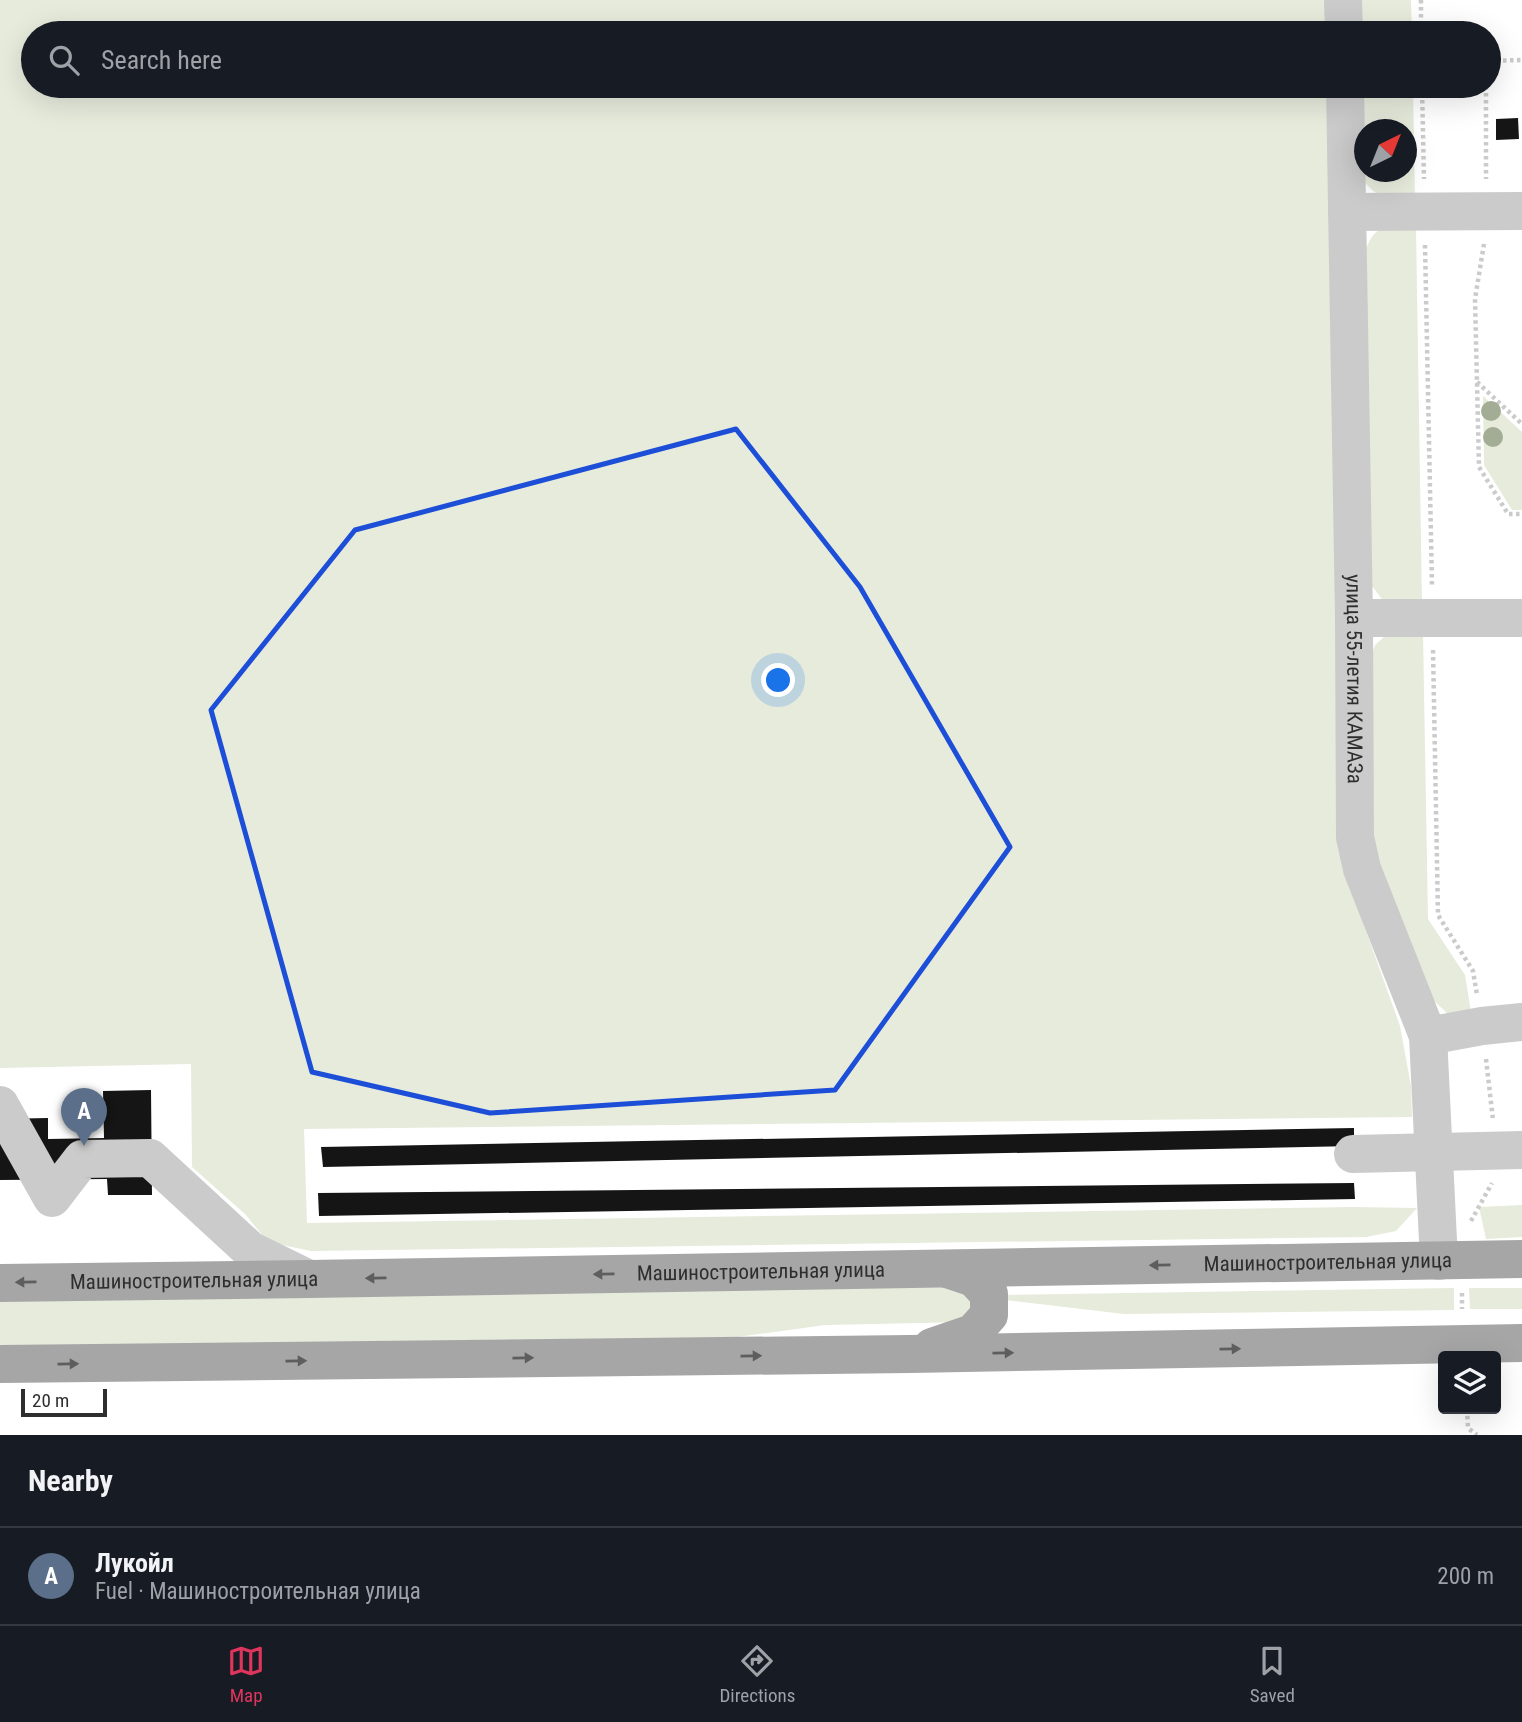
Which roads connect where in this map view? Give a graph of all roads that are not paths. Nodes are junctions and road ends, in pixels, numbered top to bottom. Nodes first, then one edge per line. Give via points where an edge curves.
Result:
1 (1343, 0) edge
2 (1344, 21) edge
3 (1345, 98) edge
4 (1504, 211) edge
5 (1347, 212) junction
6 (1354, 618) junction
7 (1522, 618) edge
8 (1522, 1023) edge
9 (1428, 1035) junction
10 (0, 1105) edge
11 (1509, 1150) edge
12 (1433, 1152) junction
13 (1353, 1154) dead end
14 (1522, 1259) edge
15 (941, 1268) junction
16 (1450, 1274) junction
17 (309, 1279) junction
18 (0, 1283) edge
19 (1522, 1343) edge
20 (910, 1354) junction
21 (0, 1364) edge

1 - 2 street
3 - 5 street, улица 55-летия КАМАЗа
4 - 5 street
5 - 6 street, улица 55-летия КАМАЗа
6 - 7 street
6 - 9 street, улица 55-летия КАМАЗа via 1355,837 1362,869
8 - 9 street
9 - 12 street, улица 55-летия КАМАЗа
10 - 17 street via 52,1198 82,1159 150,1158 250,1250
11 - 12 street
12 - 13 street
12 - 16 street, улица 55-летия КАМАЗа
14 - 16 main road, Машиностроительная улица
16 -> 15 main road, Машиностроительная улица
15 -> 17 main road, Машиностроительная улица
15 - 20 main road via 974,1278 989,1294 989,1315 973,1333
17 -> 18 main road, Машиностроительная улица
20 -> 19 main road
21 -> 20 main road

